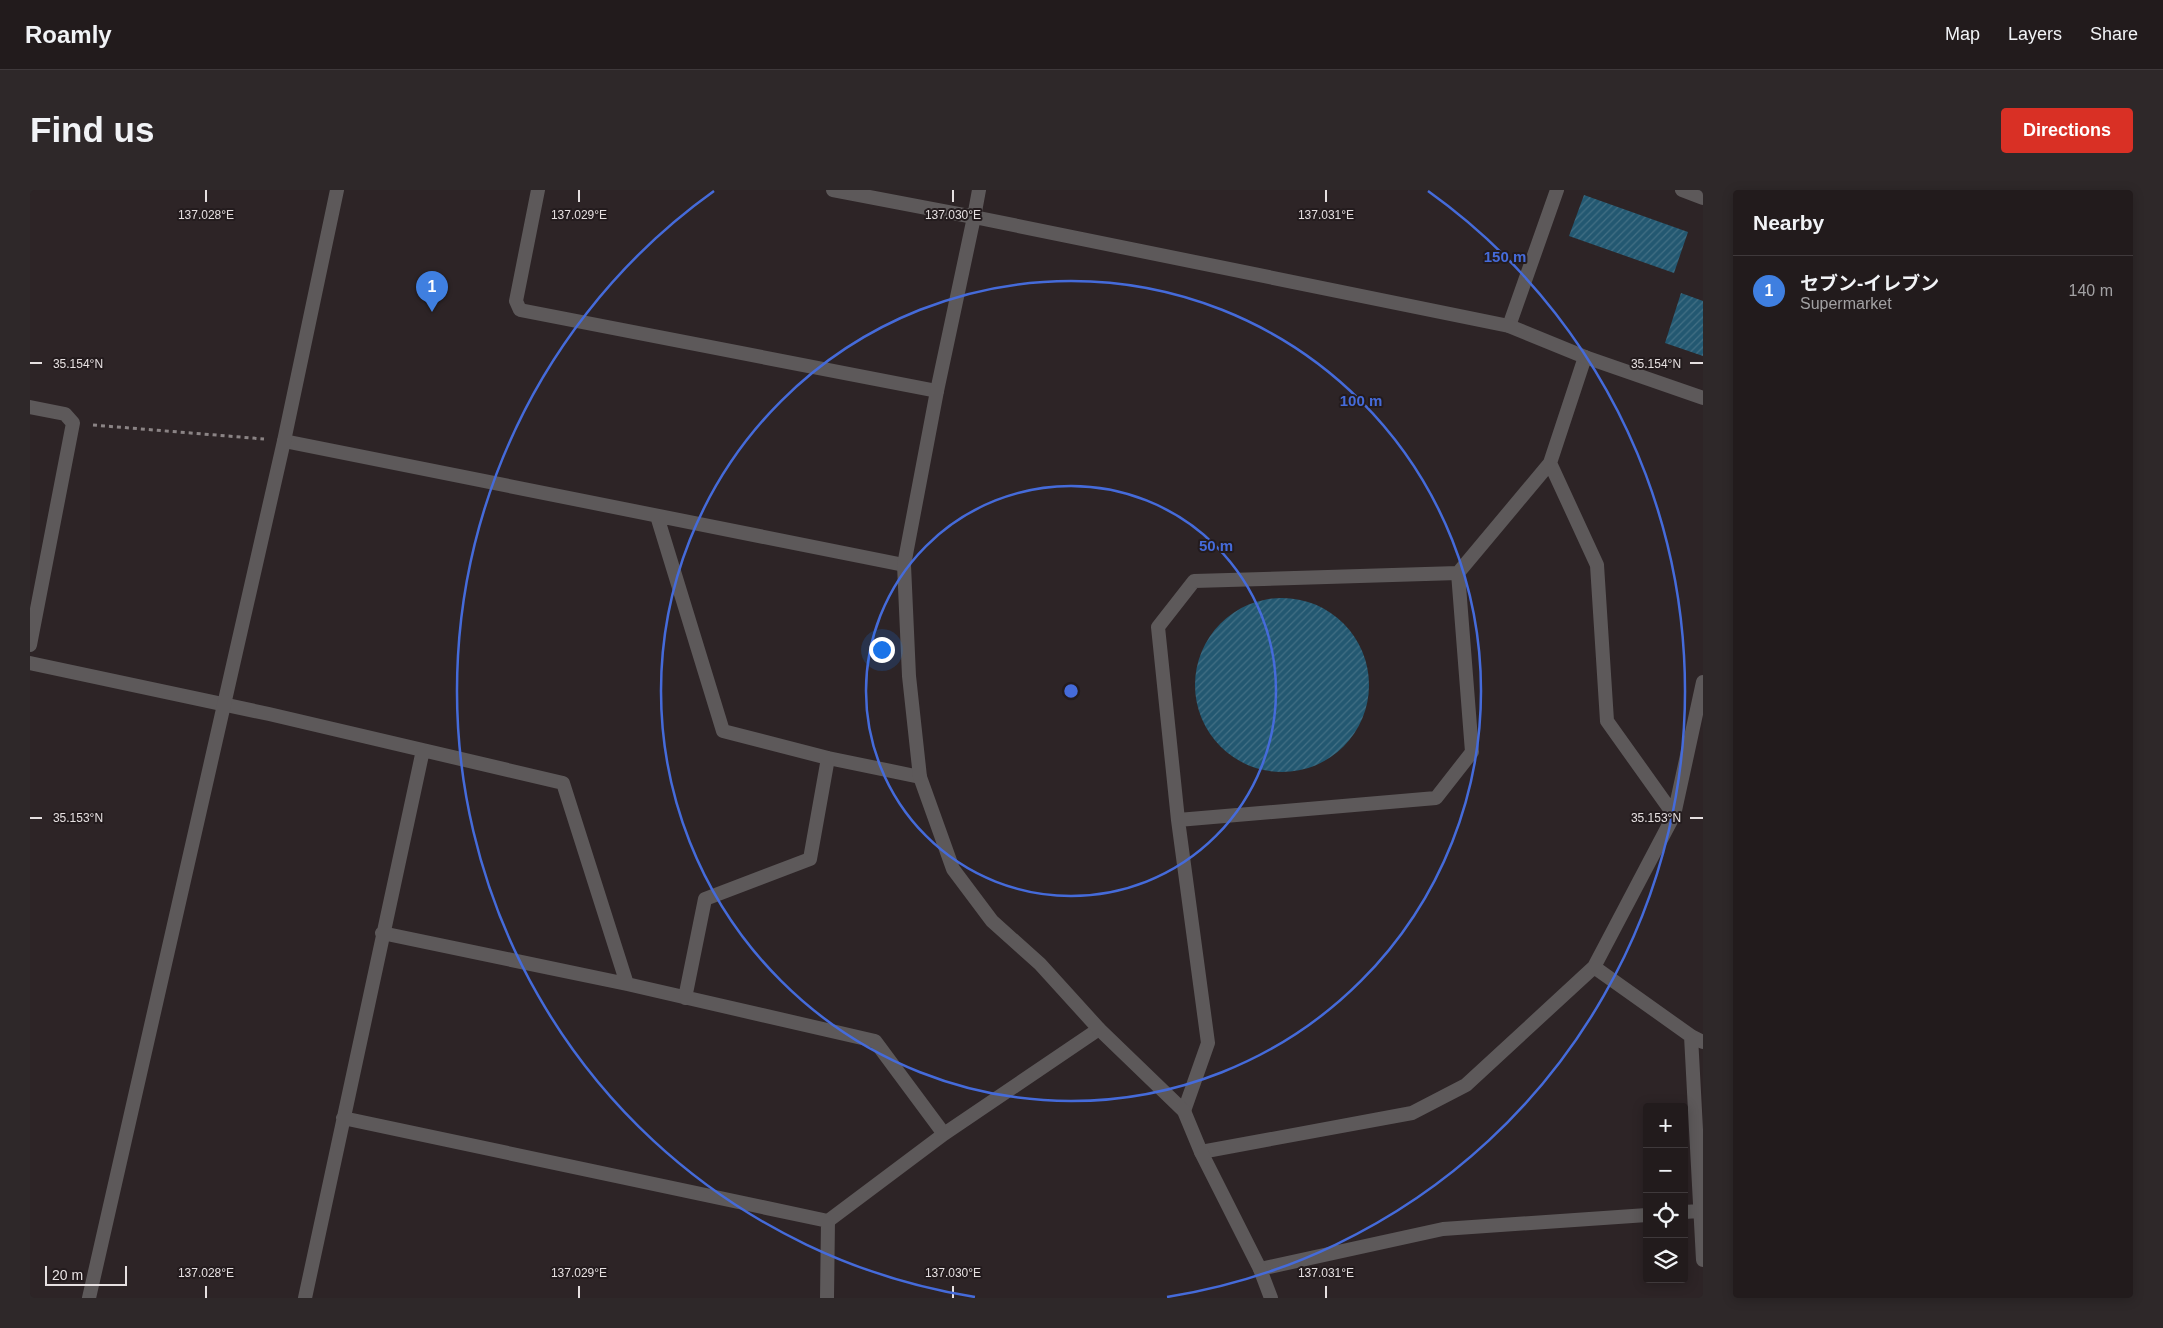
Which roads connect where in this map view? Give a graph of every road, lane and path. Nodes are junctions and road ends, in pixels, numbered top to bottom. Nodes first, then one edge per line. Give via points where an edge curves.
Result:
1 (336, 190) edge
2 (538, 190) edge
3 (833, 190) edge
4 (980, 190) edge
5 (1557, 190) edge
6 (1682, 190) edge
7 (1703, 198) edge
8 (974, 218) junction
9 (1509, 326) junction
10 (1586, 357) junction
11 (937, 391) junction
12 (1703, 398) edge
13 (30, 407) edge
14 (73, 423) junction
15 (284, 440) junction
16 (1550, 463) junction
17 (657, 516) junction
18 (904, 565) junction
19 (1458, 573) junction
20 (30, 645) edge
21 (30, 664) edge
22 (1703, 682) edge
23 (223, 704) junction
24 (423, 750) junction
25 (828, 758) junction
26 (920, 777) junction
27 (1674, 815) junction
28 (1178, 820) junction
29 (382, 933) junction
30 (1594, 967) junction
31 (626, 984) junction
32 (686, 998) junction
33 (1099, 1029) junction
34 (1697, 1039) edge
35 (1184, 1111) junction
36 (343, 1118) junction
37 (944, 1134) junction
38 (1201, 1152) junction
39 (1700, 1211) junction
40 (1688, 1212) edge
41 (1643, 1215) edge
42 (828, 1221) junction
43 (1703, 1260) edge
44 (1260, 1269) junction
45 (89, 1298) edge
46 (304, 1298) edge
47 (827, 1298) edge
48 (1271, 1298) edge

1 - 15 street
2 - 11 street via 516,301 520,310
3 - 8 street
4 - 8 street
5 - 9 street
6 - 7 street
8 - 9 street
8 - 11 street
9 - 10 street
10 - 12 street
10 - 16 street
11 - 18 street
13 - 14 street via 64,414
14 - 15 path
14 - 20 street
15 - 17 street
15 - 23 street
16 - 19 street
16 - 27 street via 1597,566 1608,721
17 - 18 street
17 - 25 street via 723,731
18 - 26 street via 909,676
19 - 28 street via 1472,752 1436,798
19 - 28 street via 1194,581 1158,627
21 - 23 street
22 - 27 street
23 - 24 street
23 - 45 street
24 - 29 street
24 - 31 street via 564,783
25 - 26 street
25 - 32 street via 810,858 705,899
26 - 33 street via 953,869 992,921 1040,964
27 - 30 street
28 - 35 street via 1208,1043
29 - 31 street
29 - 36 street
30 - 34 street
30 - 38 street via 1466,1085 1412,1113
31 - 32 street
32 - 37 street via 875,1041
33 - 35 street
33 - 37 street
34 - 39 street
35 - 38 street
36 - 42 street
36 - 46 street
37 - 42 street
38 - 44 street
39 - 40 street
39 - 43 street
41 - 44 street via 1443,1229
42 - 47 street
44 - 48 street

